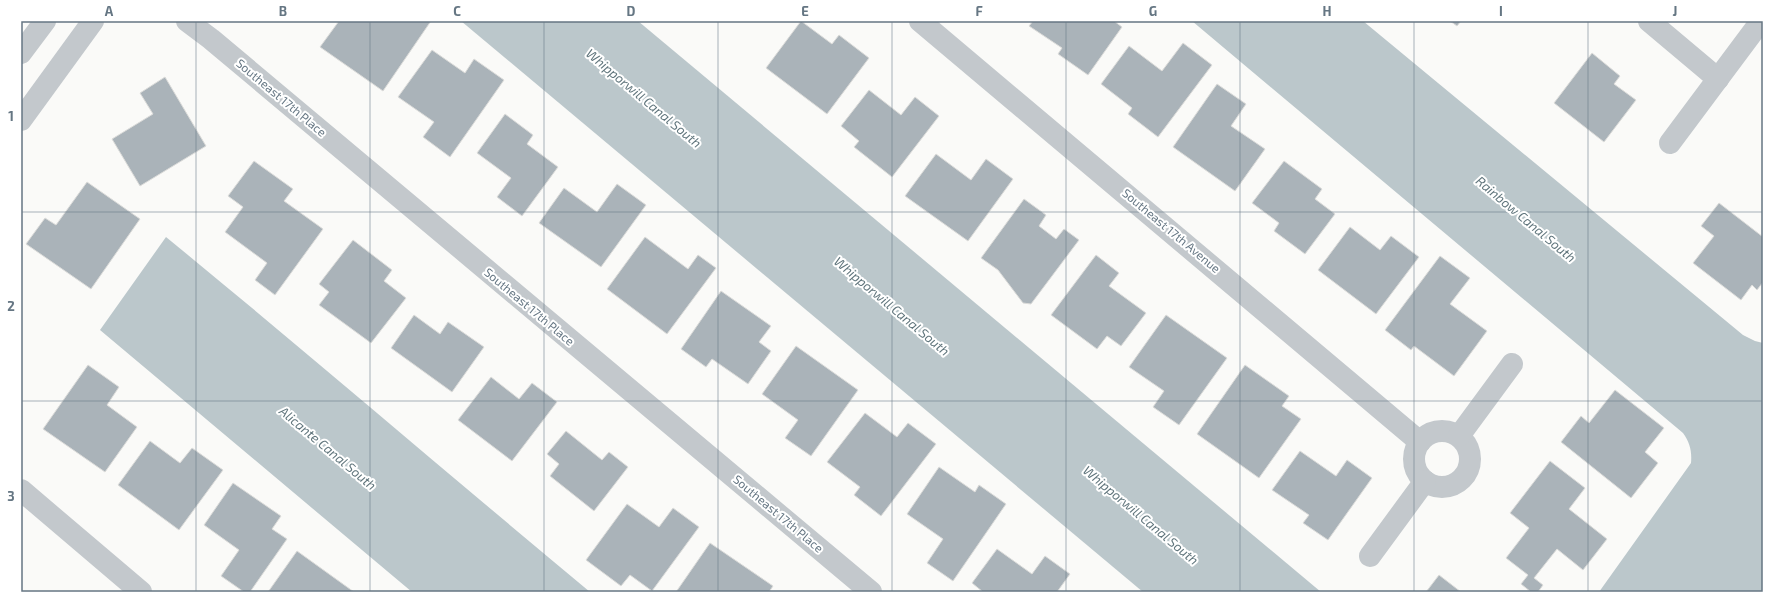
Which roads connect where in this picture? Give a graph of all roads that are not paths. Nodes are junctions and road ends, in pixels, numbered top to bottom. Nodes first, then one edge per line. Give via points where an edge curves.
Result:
1 (45, 21) edge
2 (93, 21) edge
3 (187, 21) edge
4 (920, 21) edge
5 (1649, 21) edge
6 (1761, 21) edge
7 (21, 53) edge
8 (1718, 79) junction
9 (21, 120) edge
10 (1670, 143) dead end
11 (1512, 364) dead end
12 (1458, 436) junction
13 (1420, 442) junction
14 (1425, 481) junction
15 (21, 490) edge
16 (1370, 556) dead end
17 (141, 592) edge
18 (871, 592) edge

1 - 7 street
2 - 9 street
3 - 18 street, Southeast 17th Place
4 - 13 street, Southeast 17th Avenue
5 - 8 street
6 - 8 street
8 - 10 street
11 - 12 street
12 - 13 street via 1442,431 1426,436
12 - 14 street via 1464,443 1470,459 1464,475 1450,486 1441,487
13 - 14 street via 1414,458 1415,466
14 - 16 street
15 - 17 street

